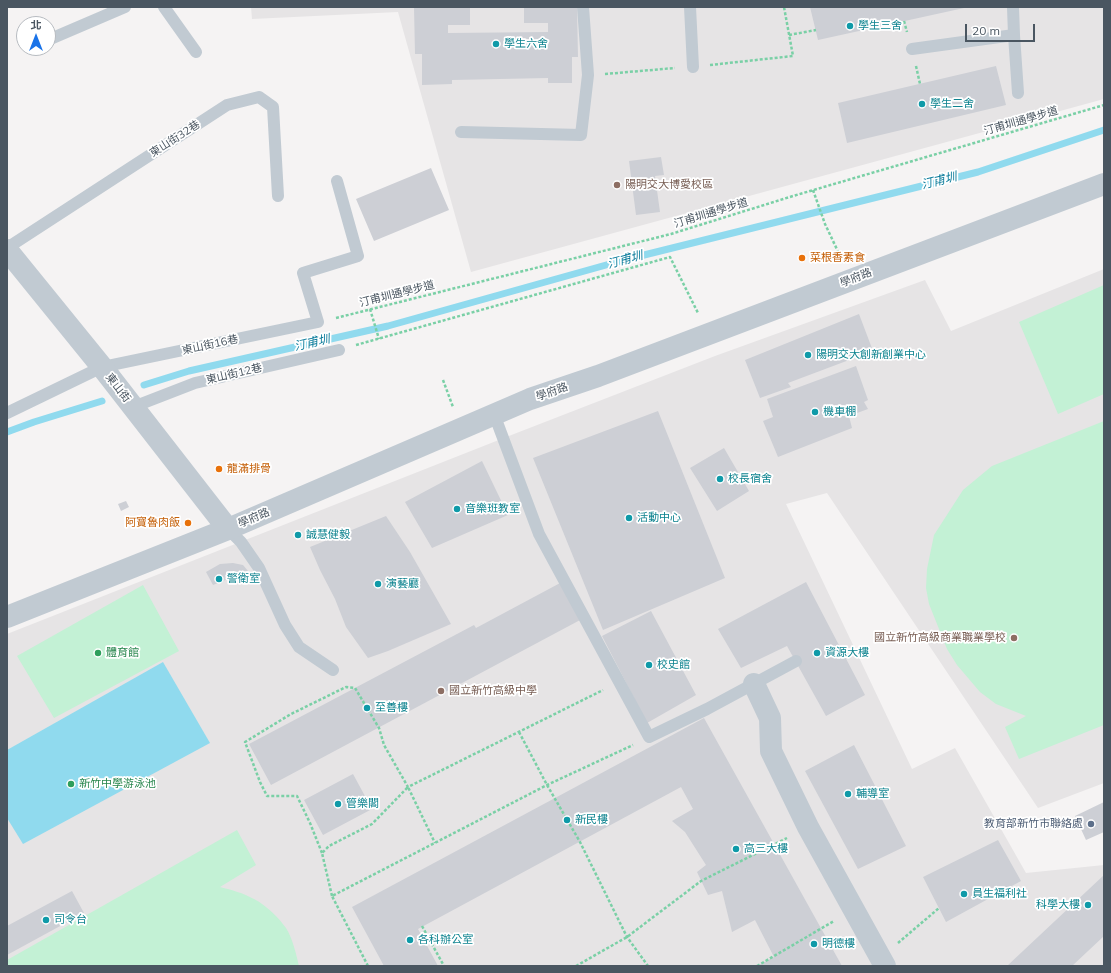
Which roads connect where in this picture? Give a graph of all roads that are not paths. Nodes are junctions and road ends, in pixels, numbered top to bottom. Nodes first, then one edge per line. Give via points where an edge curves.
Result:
1 (125, 7) edge
2 (164, 7) edge
3 (583, 7) edge
4 (690, 7) edge
5 (1013, 7) edge
6 (1014, 35) junction
7 (56, 37) edge
8 (912, 49) dead end
9 (196, 52) dead end
10 (693, 67) dead end
11 (1018, 93) dead end
12 (460, 132) dead end
13 (337, 181) dead end
14 (1104, 184) edge
15 (278, 196) dead end
16 (7, 249) edge
17 (338, 350) road end
18 (102, 367) junction
19 (133, 407) junction
20 (7, 413) edge
21 (494, 414) junction
22 (228, 529) junction
23 (7, 617) edge
24 (796, 661) dead end
25 (333, 670) dead end
26 (754, 684) junction
27 (883, 962) edge

1 - 7 lane
2 - 9 lane
3 - 12 lane via 588,75 581,136
4 - 10 lane
5 - 6 lane
6 - 8 lane
6 - 11 lane
13 - 18 lane, 東山街16巷 via 358,256 303,273 318,322
14 - 21 street, 學府路
15 - 16 lane, 東山街32巷 via 273,107 259,97 227,105
16 - 18 street, 東山街
17 - 19 lane, 東山街12巷 via 195,383
18 - 19 street, 東山街
18 - 20 lane, 東山街16巷
19 - 22 street, 東山街
21 - 22 street, 學府路
21 - 26 lane via 539,534 649,737
22 - 23 street, 學府路
22 - 25 lane via 241,542 259,568 285,625 299,647
24 - 26 lane
26 - 27 street via 770,718 771,751 808,827

